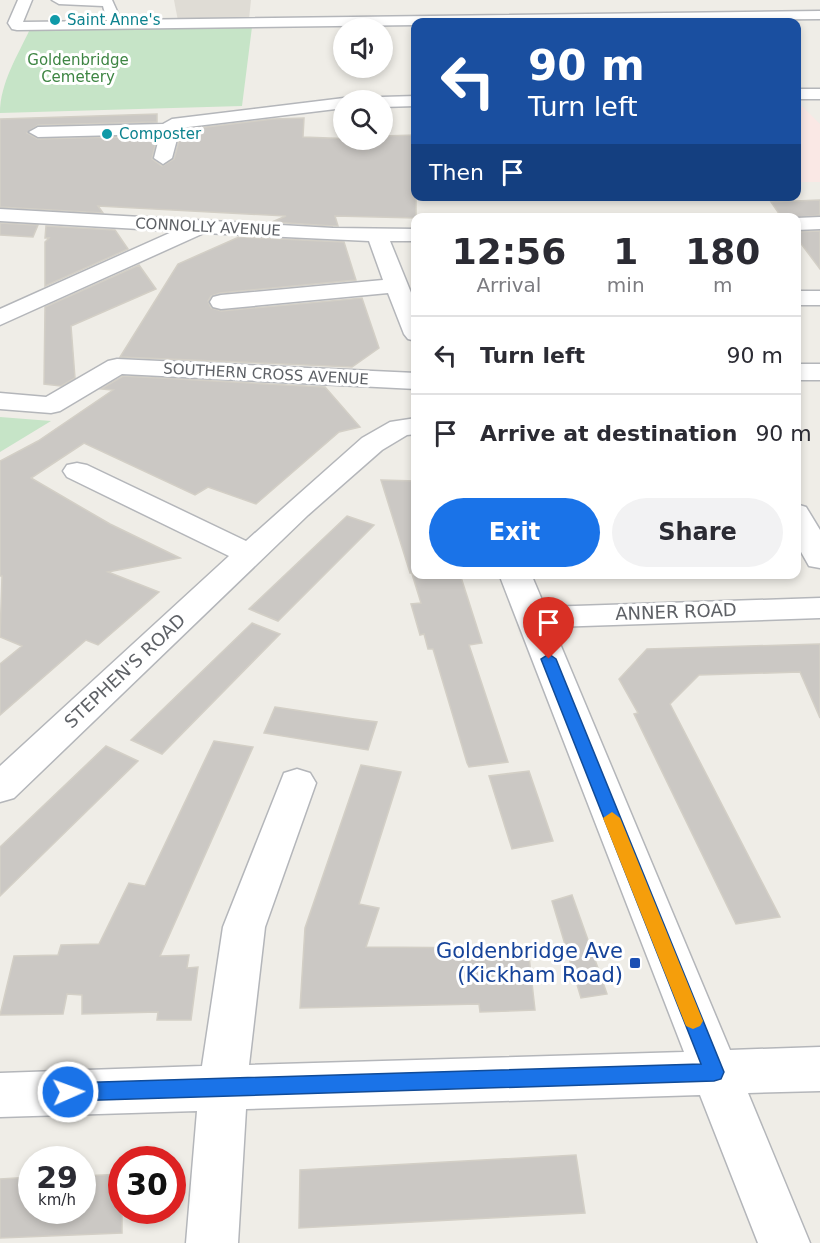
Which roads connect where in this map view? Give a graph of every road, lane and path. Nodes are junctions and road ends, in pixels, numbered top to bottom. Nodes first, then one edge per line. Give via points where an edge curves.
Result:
1 (25, 0) edge
2 (59, 0) edge
3 (667, 5) dead end
4 (820, 15) edge
5 (692, 16) junction
6 (564, 18) edge
7 (411, 20) edge
8 (115, 25) junction
9 (801, 94) edge
10 (820, 94) edge
11 (411, 101) edge
12 (393, 102) edge
13 (333, 104) edge
14 (170, 129) junction
15 (38, 132) dead end
16 (163, 158) dead end
17 (0, 215) edge
18 (820, 223) edge
19 (801, 224) edge
20 (201, 227) junction
21 (379, 235) junction
22 (411, 235) edge
23 (396, 286) junction
24 (801, 298) edge
25 (820, 298) edge
26 (221, 302) dead end
27 (2, 317) edge
28 (411, 322) edge
29 (6, 342) dead end
30 (801, 372) edge
31 (820, 372) edge
32 (411, 381) edge
33 (0, 401) edge
34 (411, 427) edge
35 (77, 471) dead end
36 (801, 523) edge
37 (250, 554) junction
38 (820, 559) edge
39 (517, 579) edge
40 (820, 608) edge
41 (532, 619) junction
42 (297, 783) dead end
43 (0, 788) edge
44 (820, 1069) edge
45 (714, 1072) junction
46 (223, 1086) junction
47 (0, 1095) edge
48 (212, 1243) edge
49 (784, 1243) edge

1 - 8 street via 17,26
2 - 8 street via 106,2
3 - 5 street
4 - 5 street
5 - 6 street
7 - 8 street
9 - 10 street
11 - 12 street
13 - 14 street via 179,122
14 - 15 street
14 - 16 street
17 - 20 street, CONNOLLY AVENUE
18 - 19 street
20 - 21 street, CONNOLLY AVENUE
20 - 27 street
21 - 22 street, CONNOLLY AVENUE
21 - 23 street
23 - 26 street
23 - 28 street
24 - 25 street
27 - 29 street via 10,324
30 - 31 street
32 - 33 street, SOUTHERN CROSS AVENUE via 117,366 51,405
34 - 37 street, STEPHEN'S ROAD via 400,428 372,444
35 - 37 street
36 - 38 street
37 - 43 street, STEPHEN'S ROAD
39 - 41 street
40 - 41 street, ANNER ROAD
41 - 45 street
42 - 46 street via 244,927
44 - 45 street
45 - 46 street
45 - 49 street
46 - 47 street
46 - 48 street

